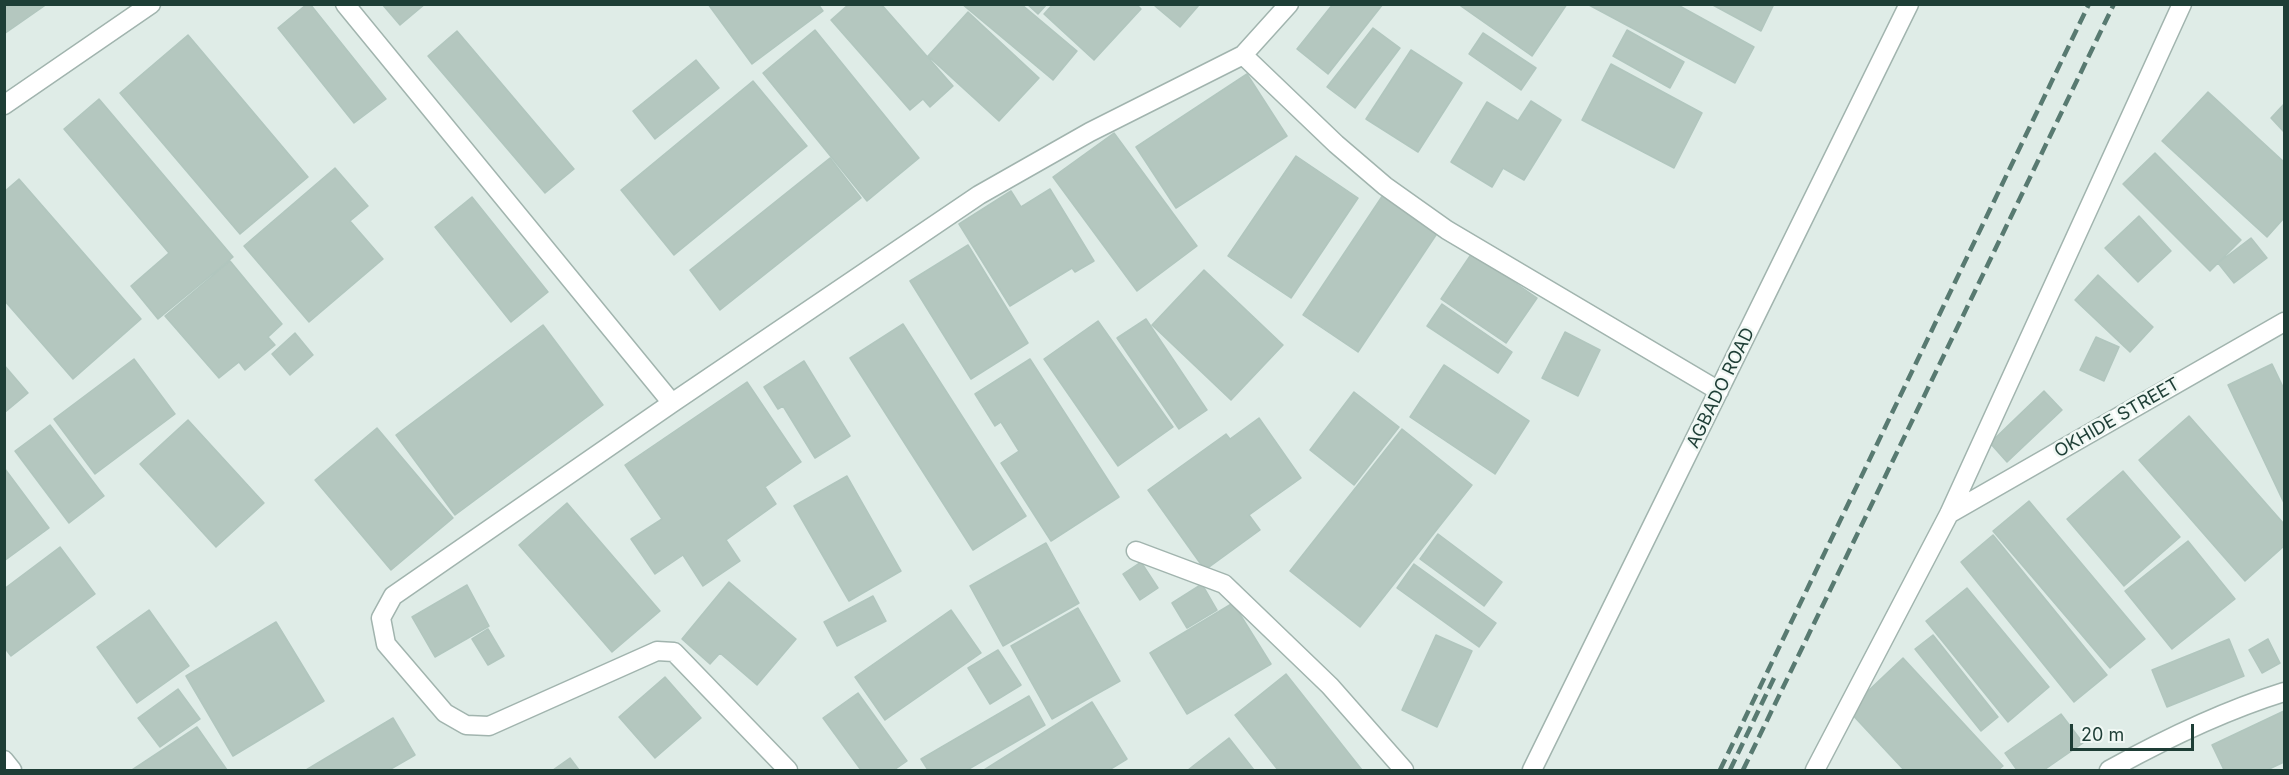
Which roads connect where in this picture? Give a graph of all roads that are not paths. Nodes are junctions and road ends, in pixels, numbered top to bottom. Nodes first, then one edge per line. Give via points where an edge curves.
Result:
1 (151, 4) edge
2 (345, 4) edge
3 (1289, 4) edge
4 (1909, 4) edge
5 (2182, 4) edge
6 (1244, 56) junction
7 (4, 105) edge
8 (2284, 322) edge
9 (1719, 391) junction
10 (672, 403) junction
11 (1948, 514) junction
12 (1136, 551) dead end
13 (2284, 692) edge
14 (4, 760) edge
15 (12, 771) edge
16 (788, 771) edge
17 (1404, 771) edge
18 (1532, 771) edge
19 (1815, 771) edge
20 (2109, 771) edge

1 - 7 street
2 - 10 street
3 - 6 street
4 - 9 street, AGBADO ROAD
5 - 11 street
6 - 9 street via 1385,186 1429,217
6 - 10 street via 1090,132 979,195
8 - 11 street, OKHIDE STREET
9 - 18 street, AGBADO ROAD
10 - 16 street via 393,596 381,618 386,644 445,713 466,726 489,726 657,651 674,652
11 - 19 street
12 - 17 street via 1224,584 1330,686
13 - 20 street via 2163,740
14 - 15 street

